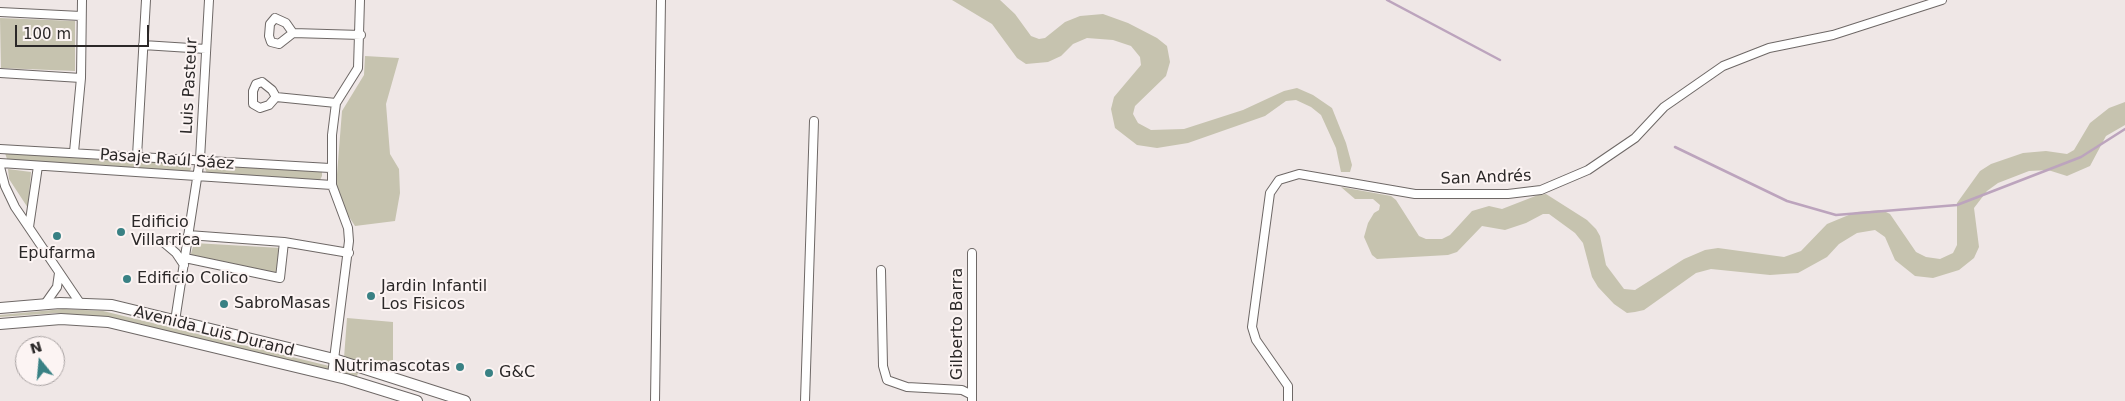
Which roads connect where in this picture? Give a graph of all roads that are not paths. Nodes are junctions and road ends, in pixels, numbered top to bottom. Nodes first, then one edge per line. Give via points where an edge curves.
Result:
1 (82, 0) edge
2 (146, 0) edge
3 (209, 0) edge
4 (360, 0) edge
5 (661, 0) edge
6 (1942, 0) edge
7 (0, 12) edge
8 (81, 16) junction
9 (293, 33) dead end
10 (361, 36) junction
11 (143, 45) junction
12 (206, 49) junction
13 (0, 73) edge
14 (81, 78) junction
15 (276, 98) dead end
16 (336, 103) junction
17 (814, 121) dead end
18 (0, 149) edge
19 (74, 152) junction
20 (137, 156) junction
21 (200, 158) junction
22 (0, 165) edge
23 (38, 166) junction
24 (330, 168) junction
25 (197, 175) junction
26 (332, 185) junction
27 (29, 227) junction
28 (188, 235) junction
29 (164, 242) dead end
30 (284, 242) junction
31 (349, 253) junction
32 (972, 253) dead end
33 (184, 262) junction
34 (881, 270) dead end
35 (60, 273) junction
36 (80, 303) junction
37 (45, 304) junction
38 (0, 308) edge
39 (175, 321) junction
40 (0, 324) edge
41 (334, 359) junction
42 (332, 375) junction
43 (972, 398) edge
44 (417, 401) edge
45 (465, 401) edge
46 (655, 401) edge
47 (806, 401) edge
48 (1288, 401) edge

1 - 8 street
2 - 11 street
3 - 12 street, Luis Pasteur
4 - 10 street
5 - 46 street
6 - 48 street, San Andrés via 1833,35 1770,48 1723,66 1664,107 1635,138 1588,170 1542,190 1508,194 1415,194 1299,174 1279,180 1270,193 1252,327 1256,340 1288,386
7 - 8 street
8 - 14 street
9 - 10 street
10 - 16 street via 358,68
11 - 12 street
11 - 20 street
12 - 21 street, Luis Pasteur
13 - 14 street
14 - 19 street
15 - 16 street
16 - 24 street
17 - 47 street
18 - 19 street, Pasaje Raúl Sáez
19 - 20 street, Pasaje Raúl Sáez
20 - 21 street, Pasaje Raúl Sáez
21 - 24 street, Pasaje Raúl Sáez
21 - 25 street, Luis Pasteur
22 - 23 street, Pasaje Raúl Sáez
22 - 27 street via 10,196
23 - 25 street, Pasaje Raúl Sáez
23 - 27 street
24 - 26 street
25 - 26 street, Pasaje Raúl Sáez
25 - 28 street, Luis Pasteur
26 - 31 street via 348,228
27 - 35 street
28 - 30 street
28 - 33 street, Luis Pasteur
29 - 33 street
30 - 31 street
30 - 33 street via 280,278
31 - 41 street
32 - 43 street, Gilberto Barra
33 - 39 street, Luis Pasteur
34 - 43 street, Gilberto Barra via 887,380 906,387 962,390
35 - 36 street
35 - 37 street via 57,287
36 - 37 street, Avenida Luis Durand
36 - 39 street, Avenida Luis Durand via 112,305
37 - 38 street, Avenida Luis Durand
39 - 41 street, Avenida Luis Durand
40 - 42 street, Avenida Luis Durand via 61,319 108,322
41 - 42 street
41 - 45 street, Avenida Luis Durand
42 - 44 street, Avenida Luis Durand

